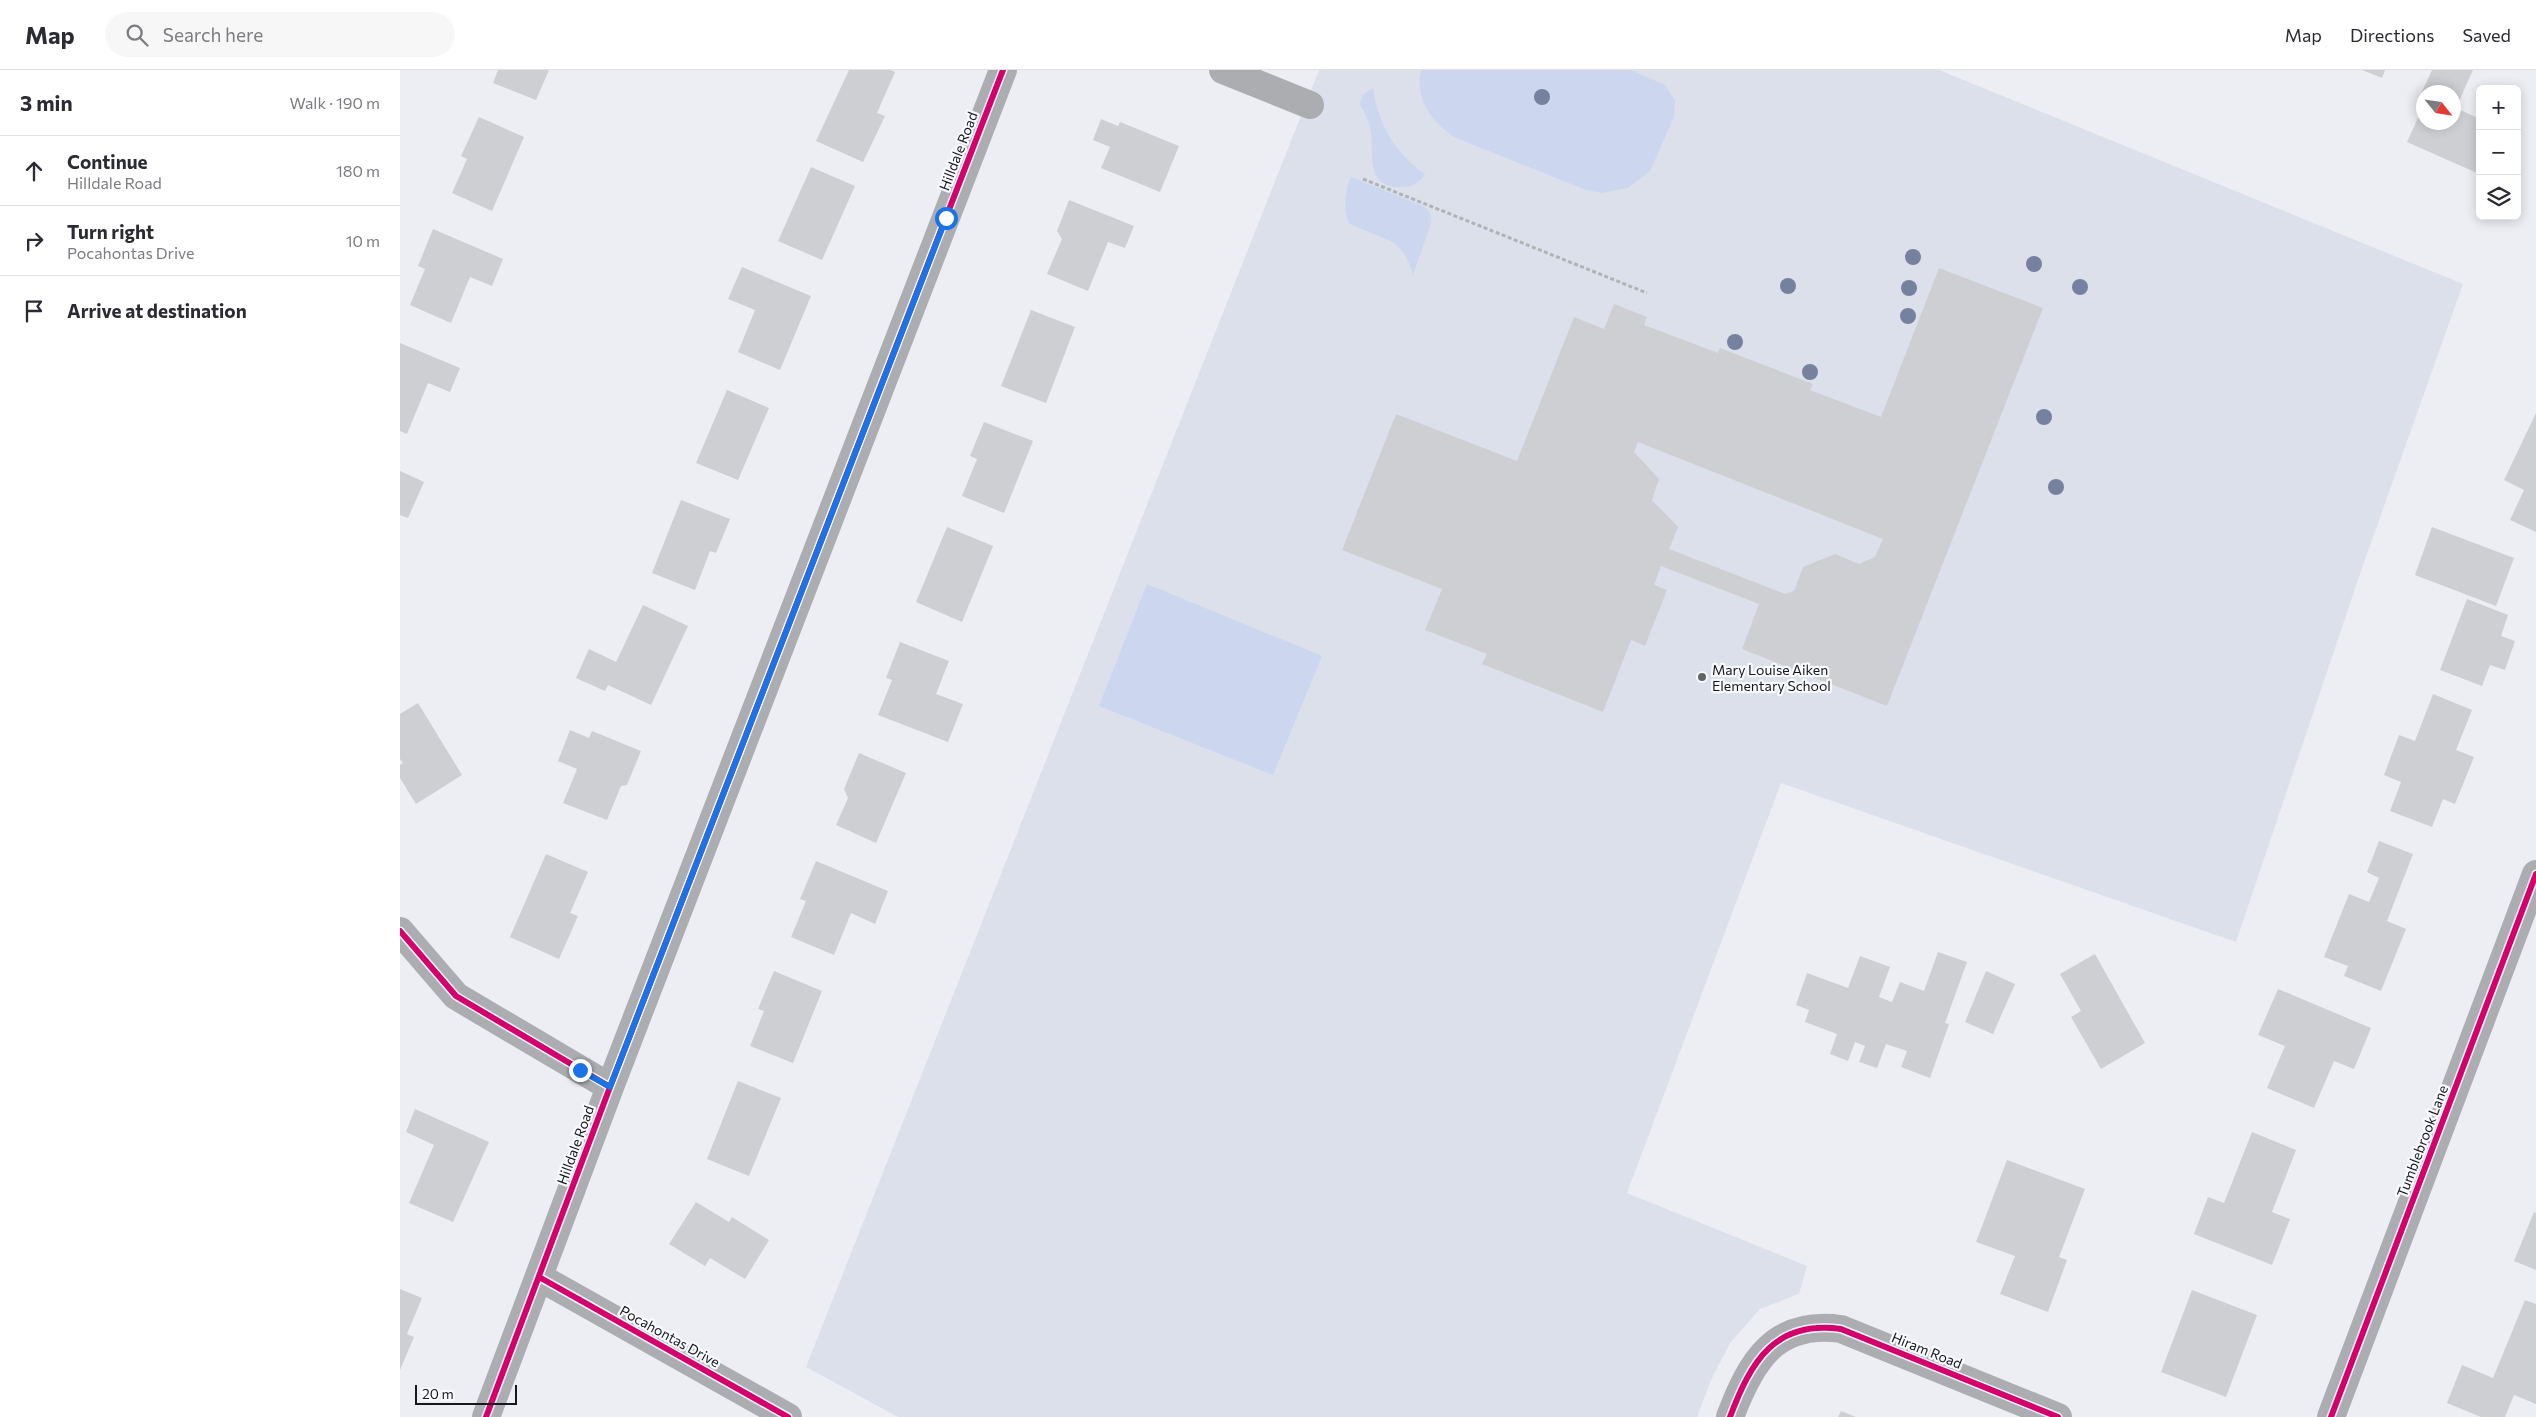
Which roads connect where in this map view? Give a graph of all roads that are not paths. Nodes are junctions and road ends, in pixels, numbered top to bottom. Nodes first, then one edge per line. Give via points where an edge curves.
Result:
1 (1003, 70) edge
2 (1223, 70) edge
3 (1310, 105) dead end
4 (2536, 874) edge
5 (400, 931) edge
6 (610, 1087) junction
7 (539, 1277) junction
8 (486, 1417) edge
9 (788, 1417) edge
10 (1730, 1417) edge
11 (2058, 1417) edge
12 (2331, 1417) edge

1 - 6 street, Hilldale Road
2 - 3 street
4 - 12 street, Tumblebrook Lane
5 - 6 street via 456,996
6 - 7 street, Hilldale Road
7 - 8 street, Hilldale Road
7 - 9 street, Pocahontas Drive
10 - 11 street, Hiram Road via 1751,1371 1765,1350 1784,1336 1822,1326 1841,1329

